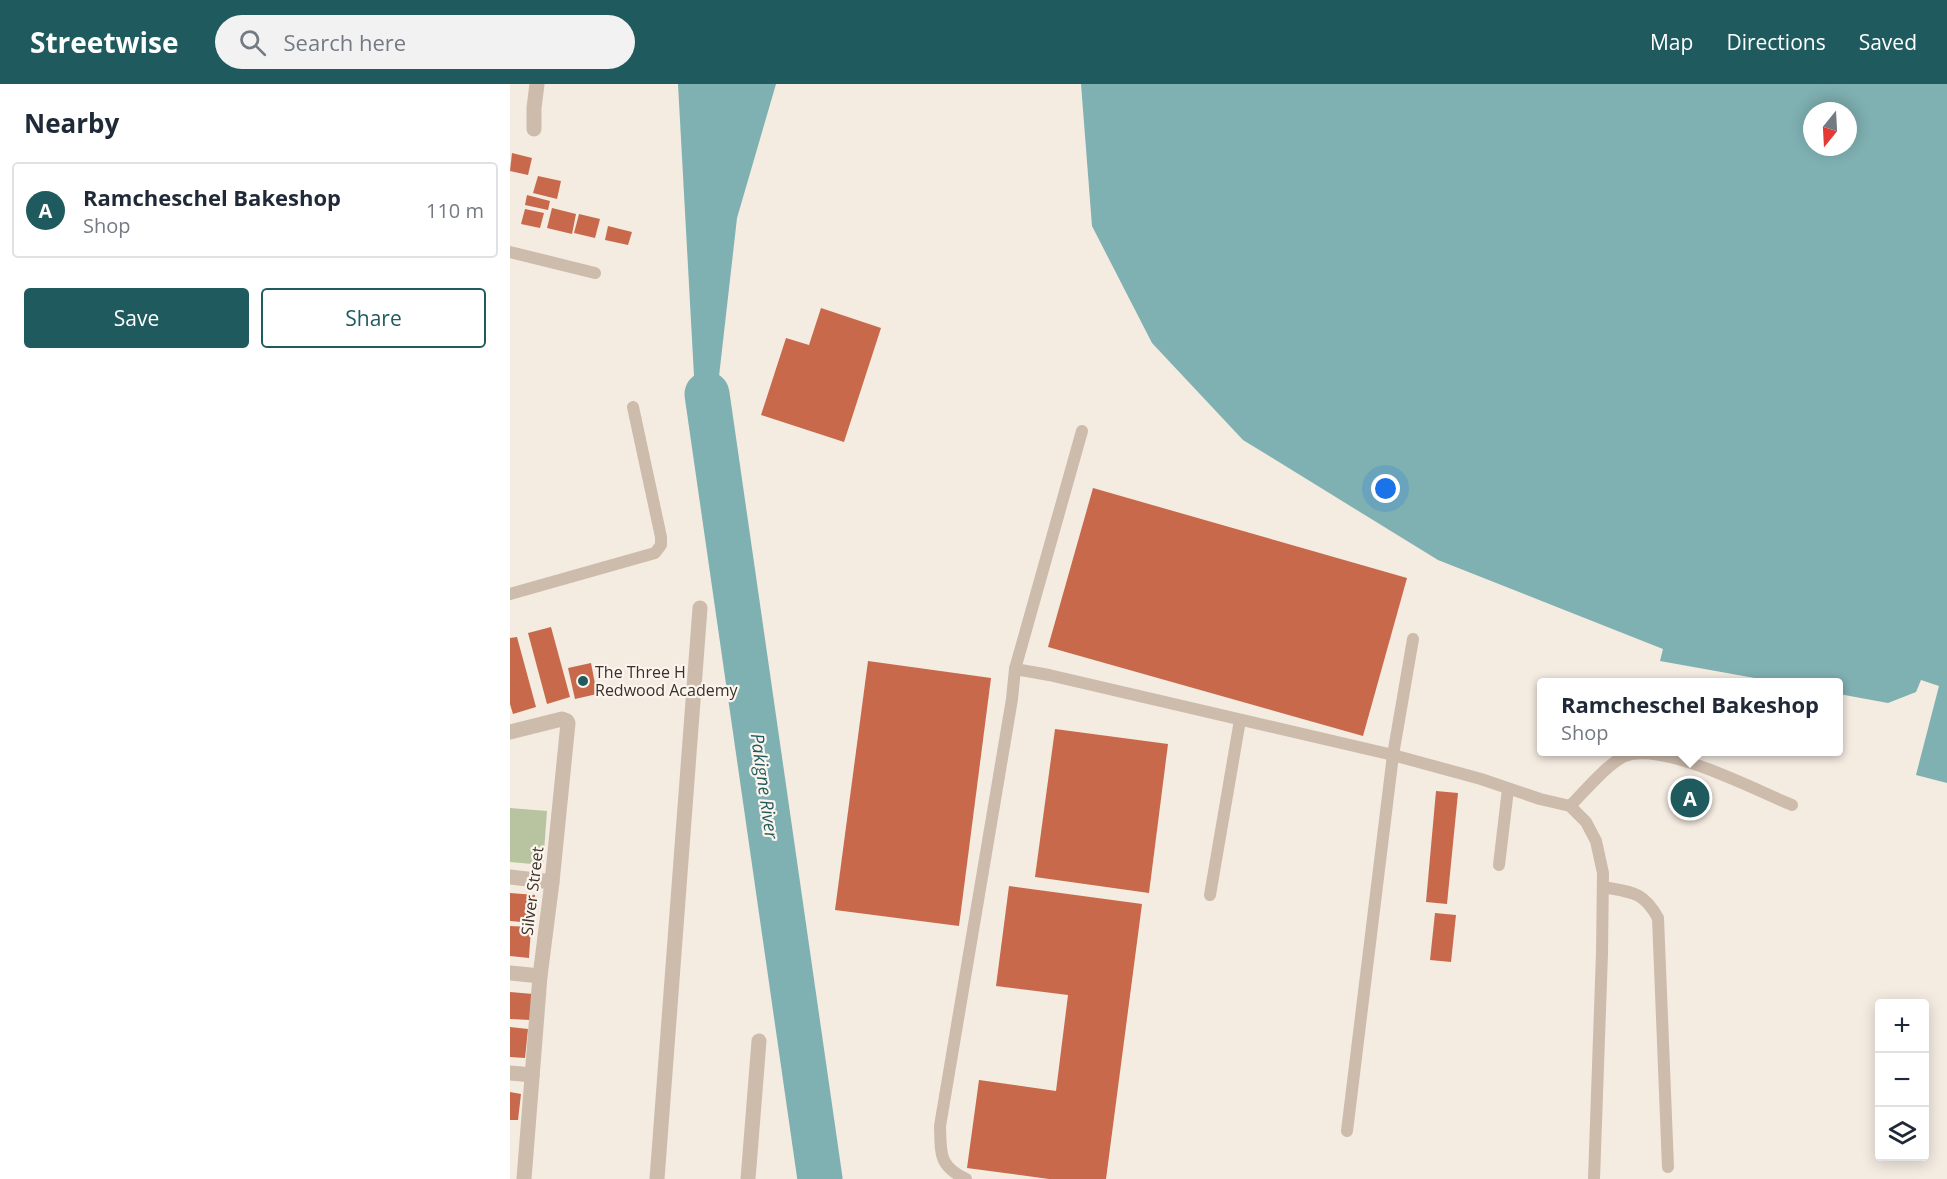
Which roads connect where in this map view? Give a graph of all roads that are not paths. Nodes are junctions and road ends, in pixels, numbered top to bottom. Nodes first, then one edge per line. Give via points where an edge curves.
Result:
1 (537, 84) edge
2 (534, 129) dead end
3 (510, 252) edge
4 (595, 273) dead end
5 (633, 407) dead end
6 (1082, 431) dead end
7 (510, 594) edge
8 (700, 608) dead end
9 (1413, 639) dead end
10 (1015, 669) junction
11 (1240, 720) junction
12 (510, 732) edge
13 (1393, 755) junction
14 (1625, 756) edge
15 (1661, 756) edge
16 (1508, 789) junction
17 (1570, 806) junction
18 (1792, 806) dead end
19 (1499, 865) dead end
20 (510, 877) edge
21 (552, 882) junction
22 (1603, 887) junction
23 (1209, 895) dead end
24 (510, 973) edge
25 (540, 976) junction
26 (759, 1041) dead end
27 (510, 1073) edge
28 (532, 1075) junction
29 (1347, 1131) dead end
30 (1668, 1167) dead end
31 (520, 1171) edge
32 (657, 1179) edge
33 (748, 1179) edge
34 (966, 1179) edge
35 (1594, 1179) edge

1 - 2 street
3 - 4 lane
5 - 7 lane via 662,537 656,553
6 - 10 lane
8 - 32 street
9 - 13 lane
10 - 11 lane
10 - 34 lane via 940,1126 941,1158 954,1174
11 - 13 lane
11 - 23 lane
12 - 21 street, Silver Street via 562,719 568,723
13 - 16 lane
13 - 29 lane
14 - 17 lane
15 - 18 lane via 1690,762
16 - 17 lane
16 - 19 lane
17 - 22 lane via 1586,822 1596,841
20 - 21 street
21 - 25 street, Silver Street
22 - 30 lane via 1632,892 1650,903 1658,918
22 - 35 lane
24 - 25 street
25 - 28 street, Silver Street
26 - 33 street
27 - 28 street
28 - 31 street, Silver Street

